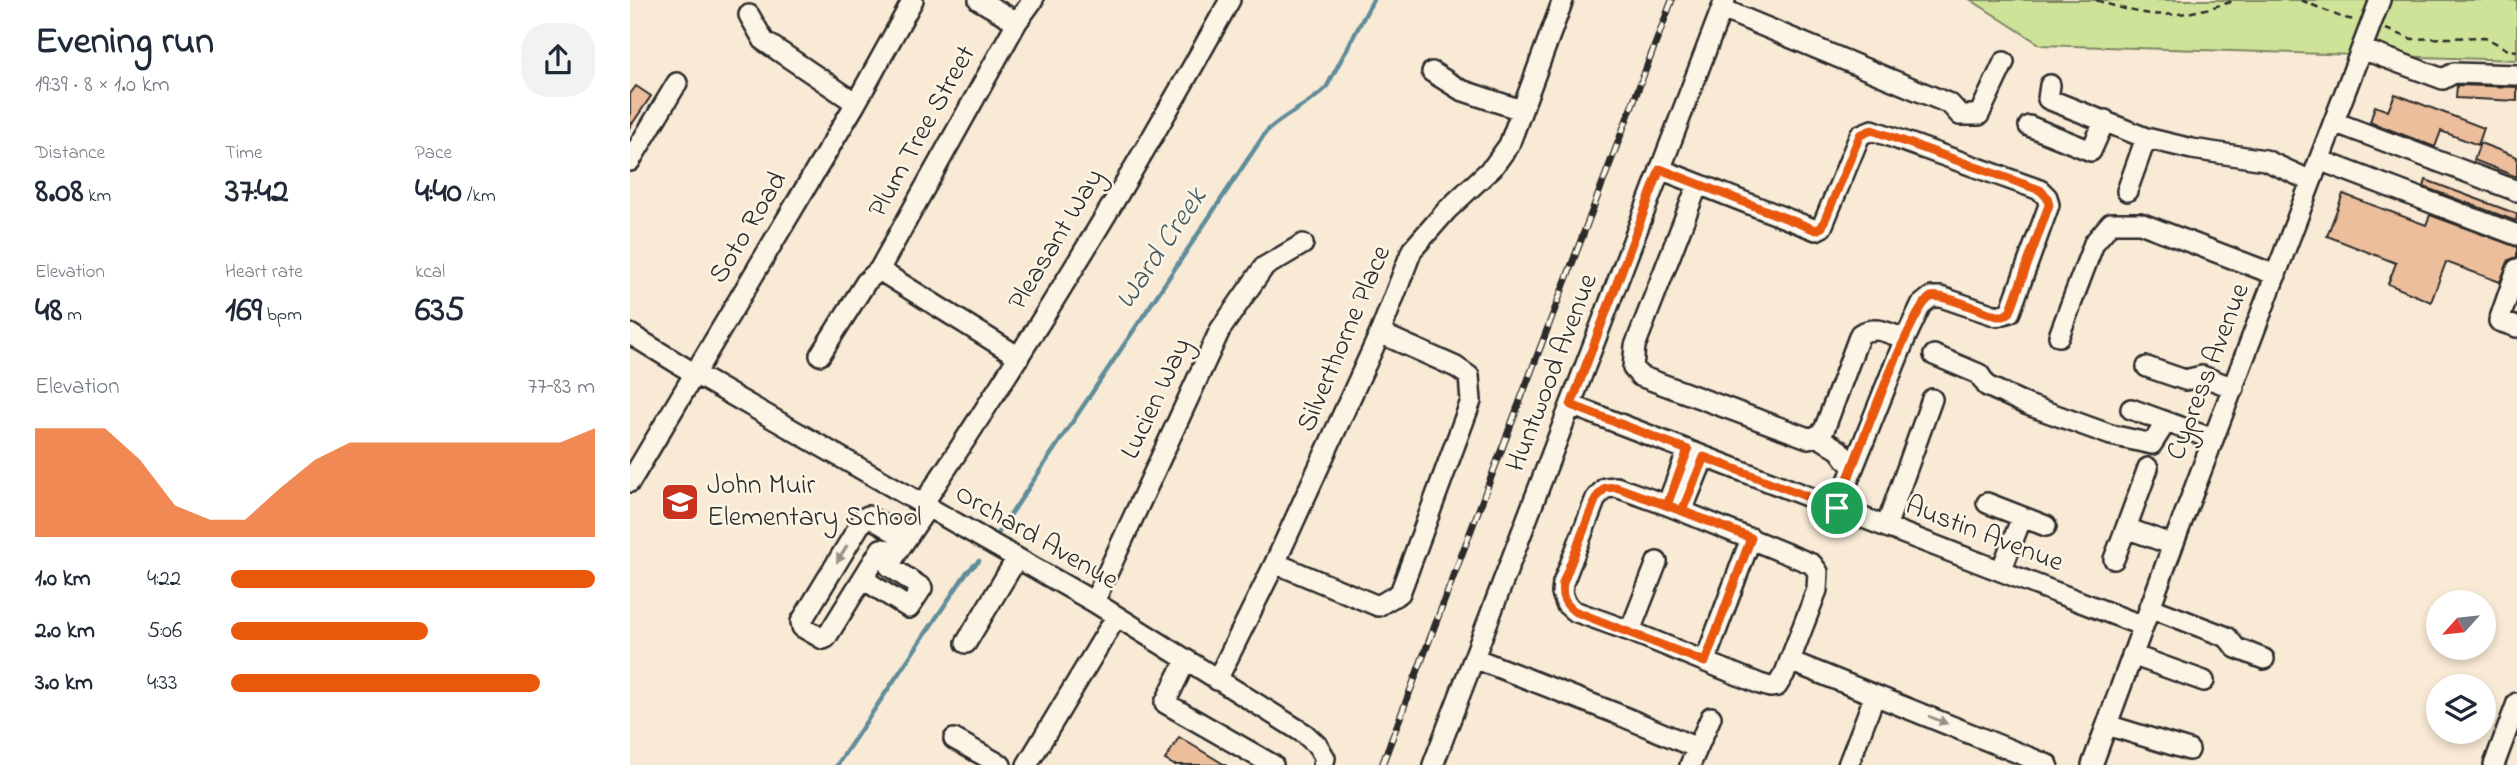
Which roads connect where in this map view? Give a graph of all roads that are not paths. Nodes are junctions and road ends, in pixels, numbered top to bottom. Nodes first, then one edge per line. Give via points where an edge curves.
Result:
1 (913, 0) edge
2 (979, 0) edge
3 (1033, 0) edge
4 (1230, 0) edge
5 (1563, 0) edge
6 (2381, 0) edge
7 (1723, 5) edge
8 (749, 15) dead end
9 (1017, 22) junction
10 (2362, 49) junction
11 (2004, 62) dead end
12 (1432, 72) dead end
13 (2517, 75) edge
14 (677, 83) dead end
15 (2050, 85) dead end
16 (856, 103) junction
17 (1521, 110) junction
18 (2105, 120) junction
19 (2334, 122) junction
20 (2029, 126) dead end
21 (2146, 138) junction
22 (2319, 160) junction
23 (630, 161) edge
24 (1660, 169) junction
25 (2311, 181) junction
26 (1698, 184) junction
27 (2127, 191) dead end
28 (2517, 191) edge
29 (2517, 235) edge
30 (1303, 244) dead end
31 (879, 270) junction
32 (2517, 270) edge
33 (2276, 275) junction
34 (2517, 327) edge
35 (1380, 333) junction
36 (630, 334) edge
37 (2059, 336) dead end
38 (1905, 339) junction
39 (820, 355) dead end
40 (1934, 355) dead end
41 (1019, 357) junction
42 (2147, 367) dead end
43 (695, 374) junction
44 (2234, 388) junction
45 (1932, 399) dead end
46 (1571, 405) junction
47 (2131, 409) dead end
48 (2166, 422) junction
49 (1817, 436) junction
50 (2213, 439) junction
51 (1696, 453) junction
52 (1853, 467) junction
53 (2148, 468) dead end
54 (630, 482) edge
55 (1987, 503) dead end
56 (925, 505) junction
57 (1674, 508) junction
58 (1837, 508) junction
59 (2022, 517) junction
60 (2046, 526) dead end
61 (1886, 527) junction
62 (2126, 527) junction
63 (909, 535) junction
64 (1751, 538) junction
65 (2173, 545) junction
66 (898, 551) junction
67 (1017, 558) junction
68 (2114, 559) dead end
69 (1657, 562) dead end
70 (1275, 563) junction
71 (2001, 571) junction
72 (863, 579) junction
73 (1094, 602) junction
74 (2149, 607) junction
75 (1116, 617) junction
76 (2143, 626) junction
77 (1630, 631) junction
78 (966, 643) dead end
79 (2132, 655) junction
80 (1474, 658) junction
81 (2264, 659) dead end
82 (1186, 660) junction
83 (1790, 661) junction
84 (1705, 662) junction
85 (1217, 680) junction
86 (2204, 681) dead end
87 (1875, 695) junction
88 (2517, 703) edge
89 (1711, 717) dead end
90 (2107, 725) junction
91 (954, 739) dead end
92 (2189, 750) dead end
93 (1694, 756) edge
94 (1001, 765) edge
95 (1027, 765) edge
96 (1273, 765) edge
97 (1323, 765) edge
98 (1433, 765) edge
99 (1848, 765) edge
100 (2048, 765) edge
101 (2092, 765) edge
102 (2494, 765) edge

1 - 16 street, Soto Road
2 - 9 street
3 - 9 street, Plum Tree Street
4 - 41 street, Pleasant Way
5 - 17 street, Silverthorne Place
6 - 10 street, Cypress Avenue
7 - 11 street via 1950,104 1960,115 1979,115
7 - 24 street, Huntwood Avenue
8 - 16 street via 764,41
9 - 31 street, Plum Tree Street
10 - 13 street via 2443,79 2454,74
10 - 19 street, Cypress Avenue
12 - 17 street via 1461,90
14 - 23 street
15 - 18 street via 2048,99
16 - 43 street, Soto Road
17 - 35 street, Silverthorne Place via 1508,145 1493,167 1412,250
18 - 20 street via 2091,151
18 - 21 street
19 - 22 street, Cypress Avenue
19 - 28 street
21 - 25 street via 2265,160
21 - 27 street
22 - 25 street, Cypress Avenue
22 - 29 street
24 - 26 street
24 - 46 street, Huntwood Avenue
25 - 33 street, Cypress Avenue
26 - 38 street via 1816,230 1822,227 1860,135 1872,130 2045,193 2049,205 2010,312 1997,316 1931,297 1921,305
26 - 49 street via 1635,346 1633,368 1640,376 1808,438
30 - 73 street, Lucien Way via 1264,267 1220,330
31 - 39 street, Plum Tree Street via 866,282
31 - 41 street
32 - 34 street via 2499,321
33 - 37 street via 2140,223 2111,223 2094,243
33 - 44 street, Cypress Avenue
35 - 70 street, Silverthorne Place
35 - 70 street via 1456,366 1469,376 1471,401 1400,593 1378,606
36 - 43 street, Orchard Avenue
38 - 49 street via 1877,329 1860,334 1824,429
38 - 52 street
40 - 48 street via 1979,374 1987,386 2028,405 2111,435 2152,444
41 - 56 street, Pleasant Way
42 - 44 street via 2185,380 2202,376
43 - 54 street, Soto Road
43 - 56 street, Orchard Avenue
44 - 50 street, Cypress Avenue
45 - 61 street
46 - 51 street, Austin Avenue
46 - 80 street, Huntwood Avenue
47 - 48 street
48 - 50 street
49 - 52 street via 1839,450
50 - 65 street, Cypress Avenue
51 - 57 street
51 - 58 street, Austin Avenue
52 - 58 street
53 - 62 street
55 - 59 street
56 - 63 street, Pleasant Way
56 - 67 street, Orchard Avenue
57 - 64 street
57 - 77 street via 1616,487 1605,488 1596,498 1563,583 1566,604 1574,611
58 - 61 street, Austin Avenue
59 - 60 street
59 - 71 street
61 - 71 street, Austin Avenue
62 - 65 street
62 - 68 street
63 - 66 street, Pleasant Way
63 -> 72 street via 864,518 800,622 802,627 827,638
64 - 83 street via 1812,564 1818,572 1817,590
64 - 84 street
65 - 74 street, Cypress Avenue
66 - 72 street via 881,549
66 - 72 street via 889,566 922,588 909,608
67 - 73 street, Orchard Avenue
67 - 78 street
69 - 77 street
70 - 85 street, Silverthorne Place
71 - 76 street, Austin Avenue
73 - 75 street, Orchard Avenue
74 - 76 street, Cypress Avenue
74 - 81 street via 2227,637 2236,648
75 - 82 street, Orchard Avenue
75 - 95 street
76 - 79 street, Cypress Avenue
77 - 84 street
79 - 86 street
79 - 90 street, Cypress Avenue
80 - 93 street via 1615,713
80 - 98 street, Huntwood Avenue
82 - 85 street, Orchard Avenue
82 - 96 street via 1166,703
83 - 84 street via 1782,682 1770,687
83 - 87 street
85 - 97 street, Orchard Avenue via 1305,734 1325,758
87 - 99 street
87 -> 100 street
88 - 102 street
89 - 93 street
90 - 92 street
90 - 101 street, Cypress Avenue
91 - 94 street

